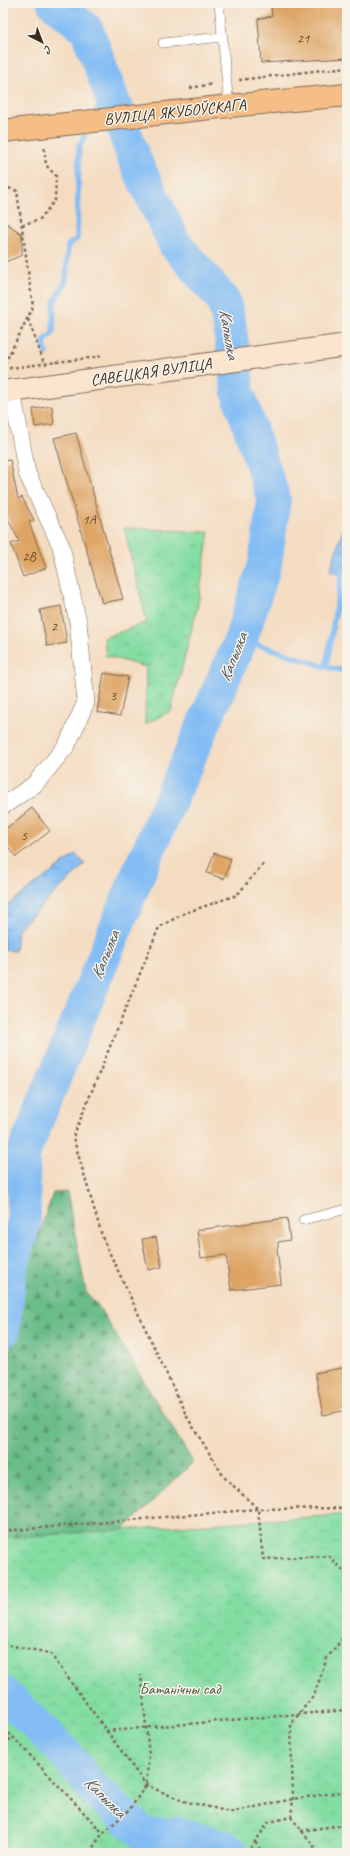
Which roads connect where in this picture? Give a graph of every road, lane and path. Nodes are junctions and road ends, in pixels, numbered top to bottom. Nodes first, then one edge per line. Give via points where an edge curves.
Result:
1 (219, 3) edge
2 (223, 37) junction
3 (163, 42) dead end
4 (347, 95) edge
5 (230, 106) junction
6 (3, 131) edge
7 (40, 133) junction
8 (3, 186) edge
9 (22, 225) junction
10 (28, 319) junction
11 (347, 345) edge
12 (107, 356) dead end
13 (44, 363) junction
14 (3, 368) edge
15 (8, 391) edge
16 (3, 806) edge
17 (263, 864) dead end
18 (347, 1209) edge
19 (303, 1220) dead end
20 (347, 1508) edge
21 (258, 1509) junction
22 (3, 1531) edge
23 (347, 1575) edge
24 (347, 1633) edge
25 (3, 1644) edge
26 (141, 1675) dead end
27 (347, 1710) edge
28 (298, 1715) junction
29 (145, 1728) junction
30 (3, 1730) edge
31 (106, 1731) junction
32 (11, 1735) junction
33 (3, 1758) edge
34 (146, 1785) junction
35 (347, 1791) edge
36 (293, 1799) junction
37 (290, 1817) junction
38 (347, 1824) edge
39 (301, 1831) junction
40 (103, 1833) junction
41 (255, 1842) junction
42 (91, 1852) edge
43 (83, 1853) edge
44 (247, 1853) edge
45 (264, 1853) edge
46 (319, 1853) edge

1 - 2 lane
2 - 3 lane
2 - 5 lane
4 - 5 main road, ВУЛІЦА ЯКУБОЎСКАГА
5 - 7 main road, ВУЛІЦА ЯКУБОЎСКАГА via 156,114
6 - 7 main road, ВУЛІЦА ЯКУБОЎСКАГА
7 - 9 path via 46,165 56,176 55,200 40,219
8 - 9 path via 17,191
9 - 10 path via 33,307
10 - 13 path
10 - 14 path
11 - 15 main road, САВЕЦКАЯ ВУЛІЦА
12 - 13 path
13 - 14 path
15 - 16 street via 27,473 61,546 78,622 86,702 67,745 35,784
17 - 21 path via 237,895 184,913 160,928 73,1137 103,1239 188,1417 224,1477
18 - 19 lane
20 - 21 path
21 - 22 path
21 - 23 path via 263,1559 329,1556
24 - 28 path via 327,1658 314,1694
25 - 31 path via 50,1653
26 - 29 path
27 - 28 path
28 - 29 path
28 - 36 path via 291,1724
29 - 31 path
29 - 34 path via 149,1756
30 - 32 path
31 - 34 path
32 - 33 path
32 - 40 path
34 - 36 path via 183,1801 231,1812
34 - 40 path via 130,1810
35 - 36 path
36 - 37 path
37 - 39 path
37 - 41 path via 269,1822
38 - 39 path
39 - 46 path
40 - 42 path
41 - 44 path
41 - 45 path
42 - 43 path

